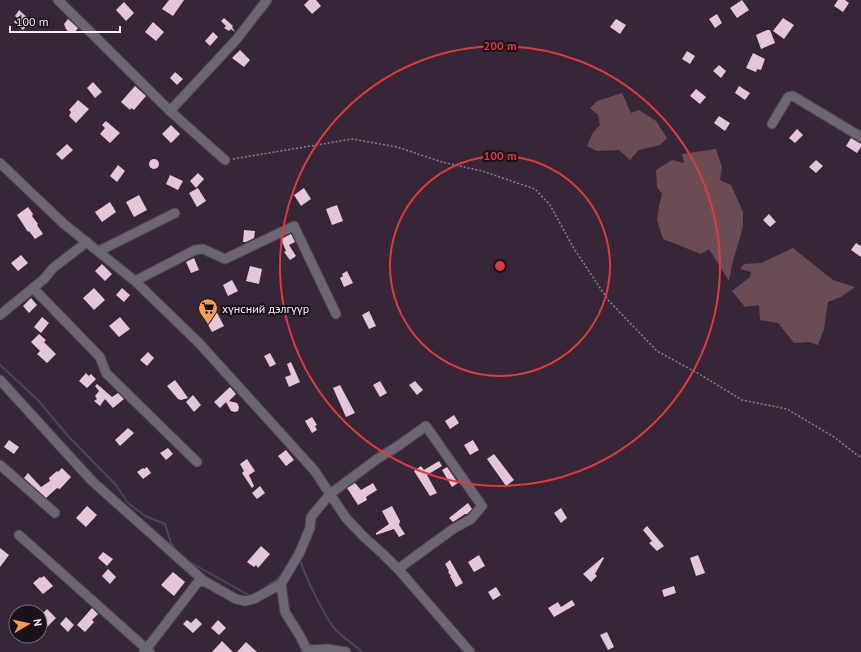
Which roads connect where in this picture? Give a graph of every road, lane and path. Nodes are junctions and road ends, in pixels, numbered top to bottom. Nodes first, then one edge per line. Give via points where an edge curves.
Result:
1 (58, 0) edge
2 (267, 0) edge
3 (170, 111) junction
4 (772, 124) dead end
5 (861, 137) edge
6 (225, 160) joint
7 (0, 163) edge
8 (175, 213) dead end
9 (88, 242) junction
10 (99, 251) junction
11 (135, 281) junction
12 (33, 288) junction
13 (336, 314) dead end
14 (0, 315) edge
15 (0, 380) edge
16 (861, 458) edge
17 (197, 462) dead end
18 (0, 465) edge
19 (330, 494) junction
20 (55, 513) dead end
21 (18, 535) dead end
22 (398, 569) junction
23 (204, 581) junction
24 (281, 584) junction
25 (147, 651) edge
26 (307, 651) edge
27 (346, 652) edge
28 (470, 652) edge

1 - 3 street
2 - 3 street via 236,40
3 - 6 street
4 - 5 street via 788,97 793,96
6 - 16 path via 352,139 397,147 535,189 550,205 608,300 657,351 742,400 787,409 834,437
7 - 9 street via 45,207
8 - 10 street
9 - 10 street
9 - 12 street via 53,268
10 - 11 street
11 - 13 street via 195,250 203,249 224,259 294,226
11 - 19 street via 199,344 292,445 314,470
12 - 14 street
12 - 17 street via 100,357 106,373
15 - 23 street via 92,481
18 - 20 street
19 - 22 street via 351,523
19 - 22 street via 426,426 482,506 471,519
19 - 24 street via 311,517 310,528 299,554
21 - 25 street
22 - 28 street
23 - 24 street via 236,599 245,601 254,599
23 - 25 street via 198,582
24 - 26 street via 284,612
26 - 27 street via 328,649

